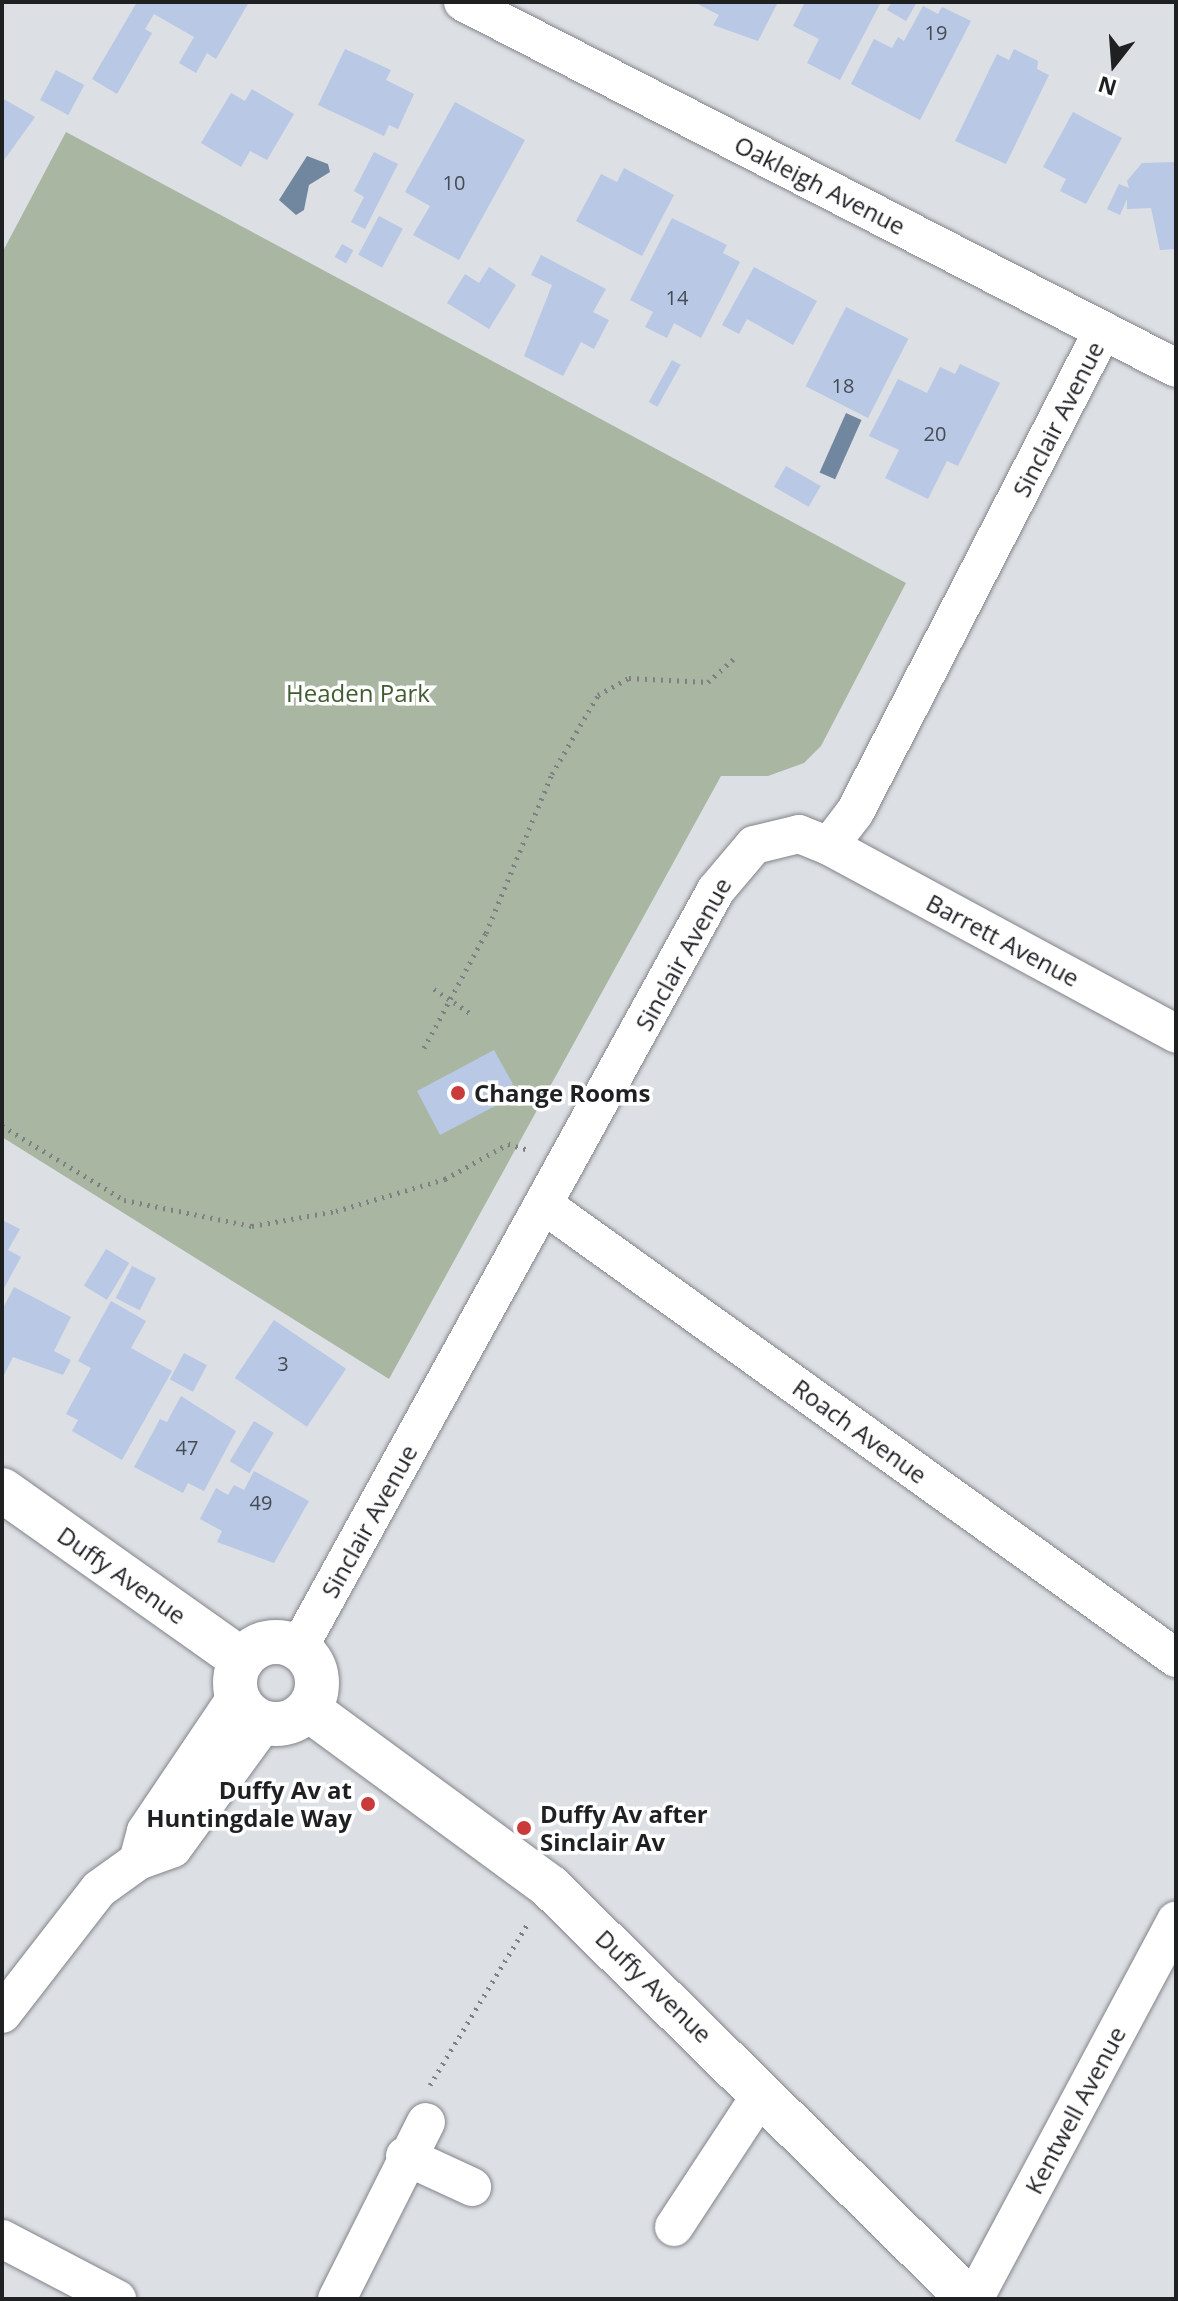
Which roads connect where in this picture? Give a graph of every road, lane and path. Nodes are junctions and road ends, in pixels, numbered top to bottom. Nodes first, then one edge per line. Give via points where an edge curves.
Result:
1 (463, 2) edge
2 (1103, 330) junction
3 (1176, 368) edge
4 (737, 656) dead end
5 (829, 846) junction
6 (434, 989) dead end
7 (452, 1000) junction
8 (470, 1013) dead end
9 (1176, 1034) edge
10 (424, 1048) dead end
11 (2, 1126) edge
12 (569, 1160) junction
13 (544, 1205) junction
14 (2, 1490) edge
15 (298, 1649) junction
16 (1176, 1658) edge
17 (248, 1693) junction
18 (308, 1709) junction
19 (550, 1887) junction
20 (1176, 1920) edge
21 (2, 2014) edge
22 (762, 2093) junction
23 (427, 2107) joint
24 (405, 2156) junction
25 (472, 2187) dead end
26 (674, 2227) dead end
27 (2, 2239) edge
28 (117, 2299) edge
29 (337, 2299) edge
30 (972, 2299) edge

1 - 2 street, Oakleigh Avenue
2 - 3 street, Oakleigh Avenue
2 - 5 street, Sinclair Avenue via 855,812
4 - 7 path via 708,682 629,678 598,695 552,774
5 - 9 street, Barrett Avenue
5 - 12 street, Sinclair Avenue via 799,834 780,835 754,845 735,862
6 - 7 path
7 - 8 path
7 - 10 path
11 - 12 path via 124,1200 252,1226 445,1179 508,1144
12 - 13 street, Sinclair Avenue
13 - 15 street, Sinclair Avenue
13 - 16 street, Roach Avenue
14 - 17 main road, Duffy Avenue
15 - 17 main road via 262,1644
15 - 18 main road via 317,1684
17 - 18 main road via 288,1722
17 - 21 street via 173,1848 138,1861 99,1889
18 - 19 main road, Duffy Avenue
19 - 22 main road, Duffy Avenue
19 - 23 path via 432,2078
20 - 30 street, Kentwell Avenue
22 - 26 street
22 - 30 main road, Duffy Avenue
23 - 24 street
24 - 25 street
24 - 29 street
27 - 28 street

